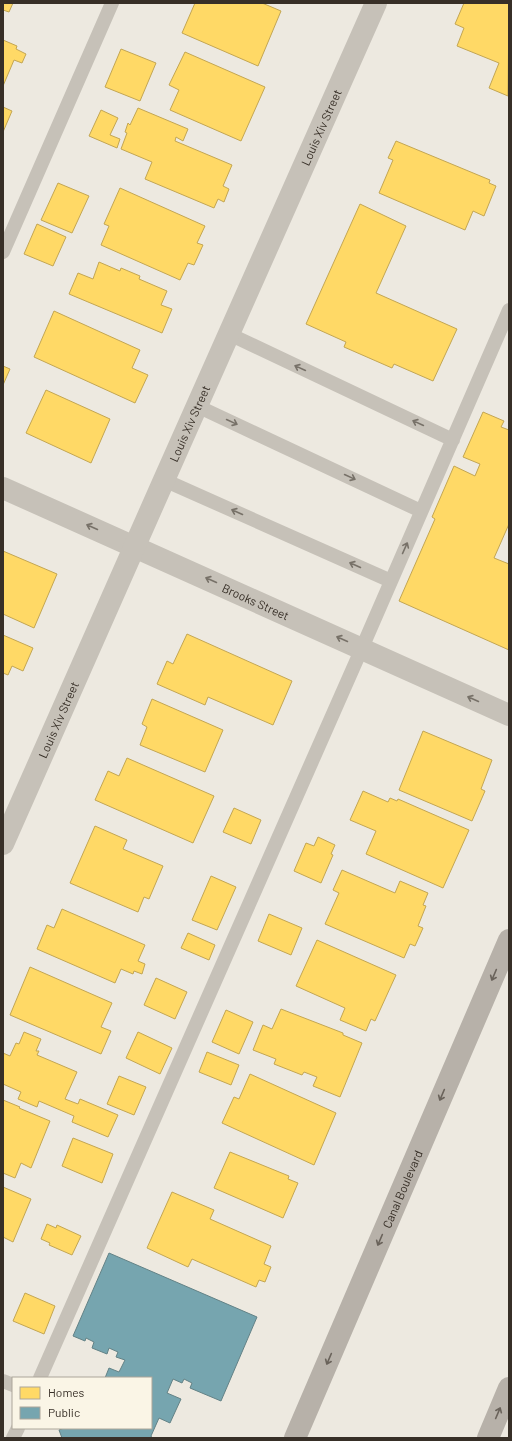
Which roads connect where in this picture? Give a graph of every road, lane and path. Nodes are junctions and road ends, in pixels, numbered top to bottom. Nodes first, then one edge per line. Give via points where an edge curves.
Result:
1 (112, 3) edge
2 (376, 3) edge
3 (3, 252) edge
4 (509, 310) edge
5 (229, 334) junction
6 (197, 406) junction
7 (453, 440) junction
8 (164, 480) junction
9 (3, 488) edge
10 (421, 511) junction
11 (134, 546) junction
12 (391, 581) junction
13 (362, 648) junction
14 (509, 715) edge
15 (3, 844) edge
16 (509, 940) edge
17 (40, 1377) edge
18 (509, 1388) edge
19 (18, 1429) edge
20 (13, 1438) edge
21 (295, 1438) edge
22 (488, 1438) edge

1 - 3 lane
2 - 5 street, Louis Xiv Street
4 - 7 lane
5 - 6 street, Louis Xiv Street
7 -> 5 lane
6 - 8 street, Louis Xiv Street
6 -> 10 lane
7 - 10 lane
8 - 11 street, Louis Xiv Street
12 -> 8 lane
11 -> 9 street, Brooks Street
12 -> 10 lane
13 -> 11 street, Brooks Street
11 - 15 street, Louis Xiv Street
12 - 13 lane
14 -> 13 street, Brooks Street
13 - 17 lane
16 -> 21 main road, Canal Boulevard
22 -> 18 main road
19 - 20 lane

